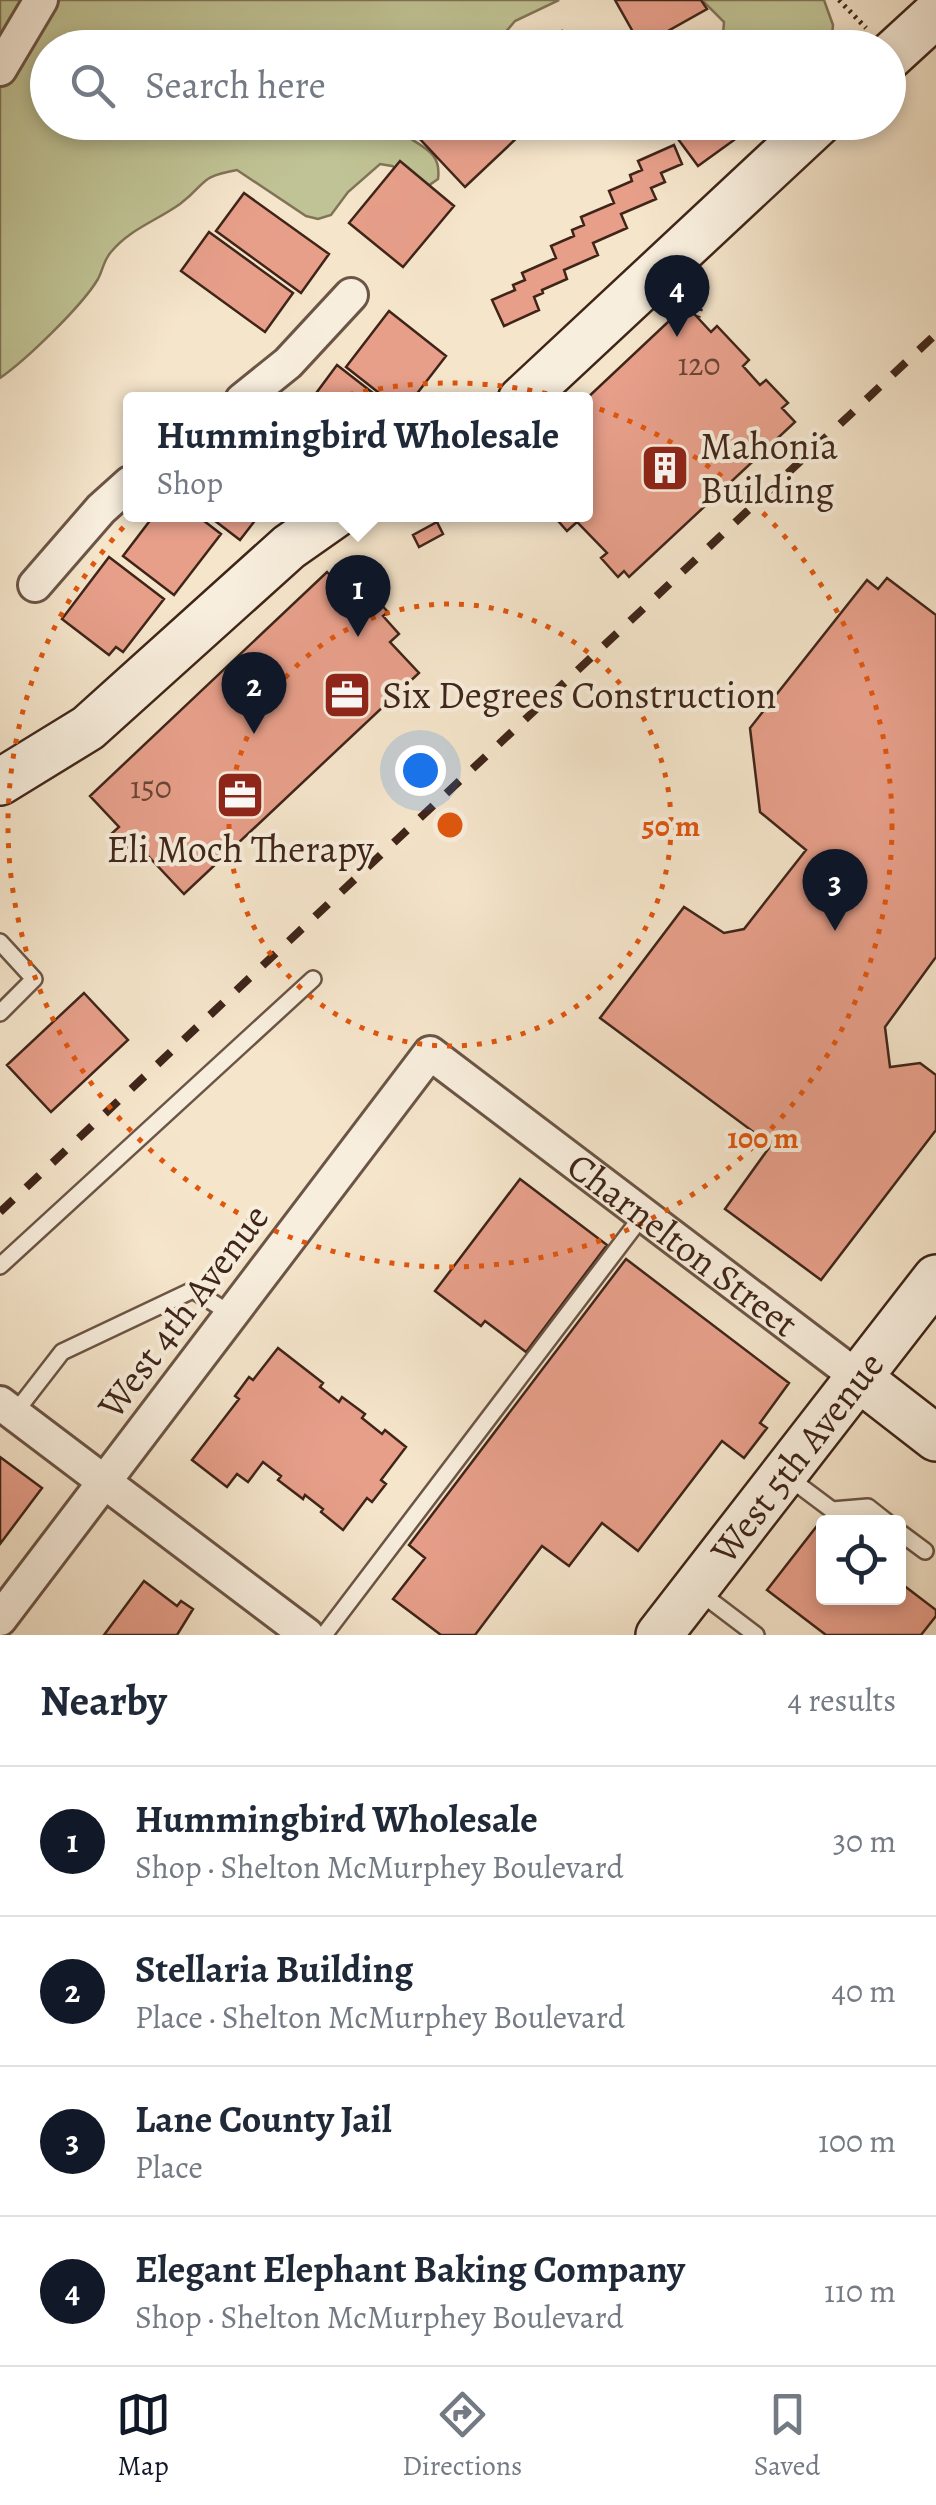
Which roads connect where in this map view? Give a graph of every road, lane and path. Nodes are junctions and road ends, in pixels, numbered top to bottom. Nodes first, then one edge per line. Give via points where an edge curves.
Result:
1 (41, 0) edge
2 (839, 0) edge
3 (936, 14) edge
4 (866, 30) edge
5 (904, 30) edge
6 (0, 69) edge
7 (799, 140) edge
8 (680, 292) dead end
9 (351, 294) dead end
10 (698, 318) dead end
11 (252, 392) edge
12 (531, 392) edge
13 (123, 490) edge
14 (325, 522) edge
15 (34, 585) dead end
16 (0, 782) edge
17 (0, 942) edge
18 (313, 979) dead end
19 (0, 1012) edge
20 (430, 1053) joint
21 (643, 1214) junction
22 (0, 1266) edge
23 (936, 1278) edge
24 (231, 1314) junction
25 (860, 1379) junction
26 (7, 1408) edge
27 (936, 1438) edge
28 (784, 1474) junction
29 (103, 1481) junction
30 (878, 1515) edge
31 (906, 1537) edge
32 (924, 1552) dead end
33 (695, 1588) junction
34 (0, 1619) edge
35 (307, 1635) edge
36 (324, 1635) edge
37 (660, 1635) edge
38 (756, 1635) edge

1 - 6 street
2 - 4 path
3 - 5 street
7 - 12 street
8 - 10 path via 702,303
9 - 11 street
13 - 15 street
14 - 16 street via 88,728
17 - 19 lane via 34,979
18 - 22 lane
20 - 21 street, Charnelton Street
20 - 24 street, West 4th Avenue
21 - 25 street, Charnelton Street
21 - 36 lane
23 - 25 street, West 5th Avenue
24 - 26 lane via 193,1290 62,1352
24 - 29 street, West 4th Avenue
25 - 27 street, Charnelton Street
25 - 28 street, West 5th Avenue
26 - 29 street
28 - 30 lane via 832,1510 868,1508
28 - 33 street, West 5th Avenue
29 - 34 street, West 4th Avenue
29 - 35 street
31 - 32 lane
33 - 37 street, West 5th Avenue
33 - 38 lane

